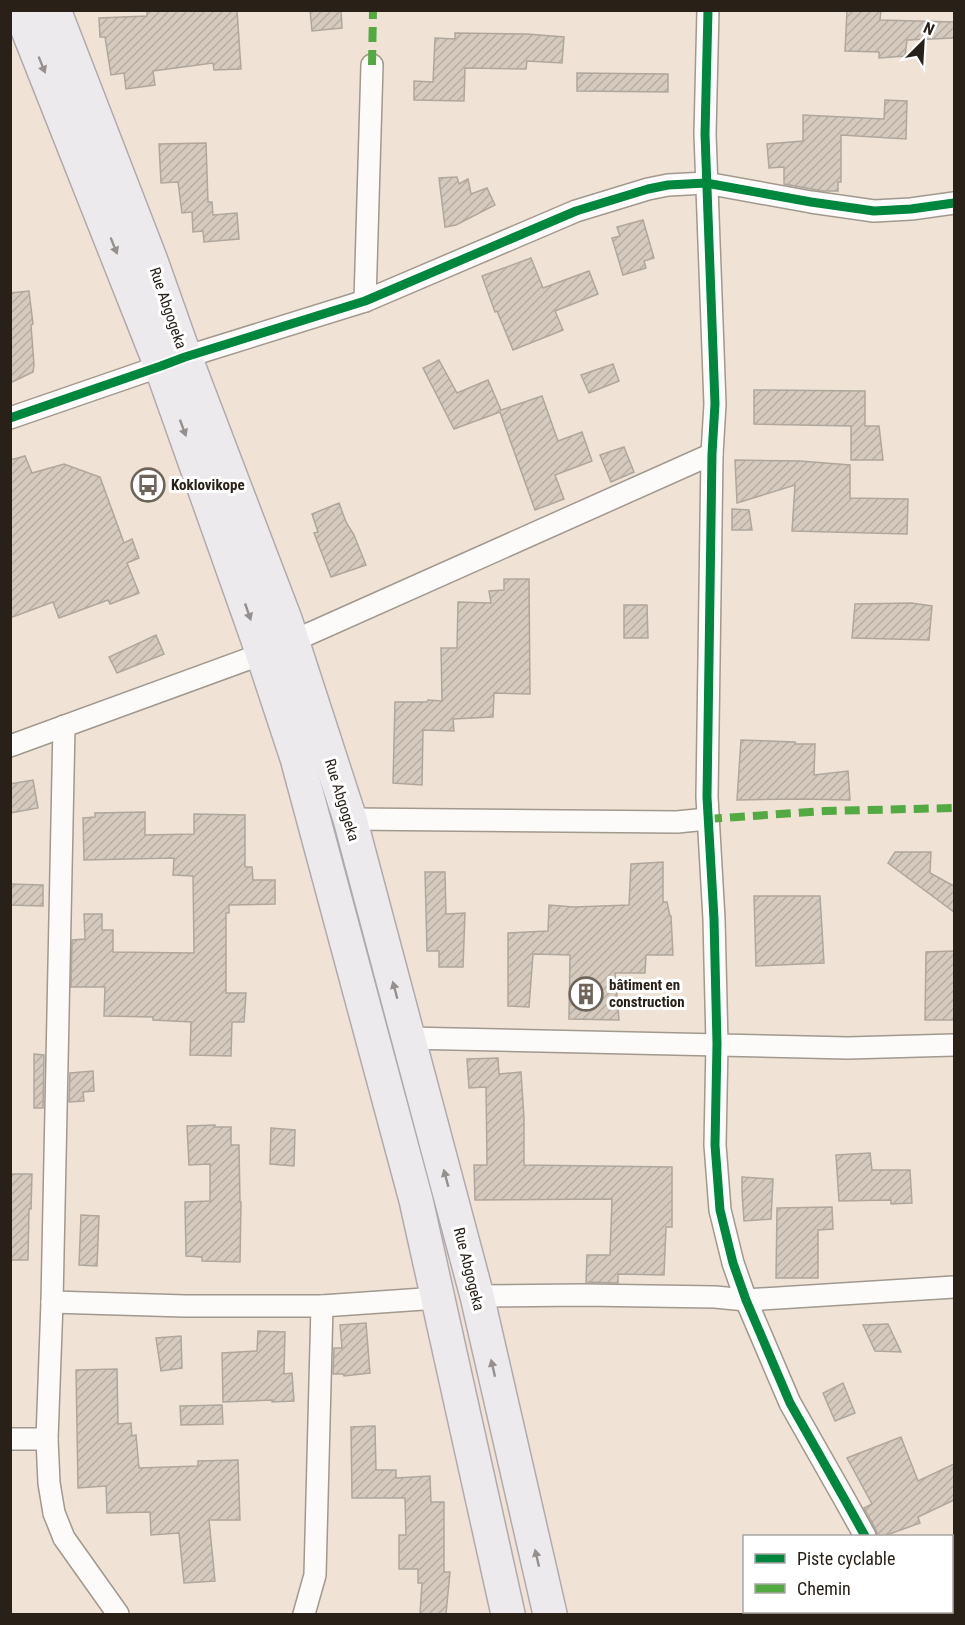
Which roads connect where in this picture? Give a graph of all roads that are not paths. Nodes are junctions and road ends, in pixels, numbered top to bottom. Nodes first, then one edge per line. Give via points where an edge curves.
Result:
1 (20, 10) edge
2 (54, 10) edge
3 (708, 10) edge
4 (372, 64) dead end
5 (706, 183) junction
6 (954, 203) edge
7 (365, 301) junction
8 (173, 362) junction
9 (10, 418) edge
10 (712, 454) junction
11 (292, 641) junction
12 (262, 654) junction
13 (64, 726) junction
14 (10, 746) edge
15 (350, 819) junction
16 (707, 819) junction
17 (407, 1038) junction
18 (717, 1044) junction
19 (954, 1045) edge
20 (954, 1287) edge
21 (477, 1296) junction
22 (438, 1298) junction
23 (746, 1300) junction
24 (52, 1302) junction
25 (322, 1306) junction
26 (10, 1439) edge
27 (47, 1439) junction
28 (864, 1535) edge
29 (118, 1614) edge
30 (304, 1614) edge
31 (508, 1614) edge
32 (550, 1614) edge

1 -> 8 main road, Rue Abgogeka
2 - 8 main road, Rue Abgogeka via 151,261
3 - 5 street
4 - 7 street
5 - 6 street via 874,211
5 - 7 street via 648,189 576,212
5 - 10 street via 715,404
7 - 8 street
8 - 9 street
8 - 11 main road, Rue Abgogeka
8 -> 12 main road, Rue Abgogeka
10 - 11 street
10 - 16 street
11 - 15 main road, Rue Abgogeka
12 - 13 street
12 - 22 main road, Rue Abgogeka via 297,758 416,1200
13 - 14 street
13 - 24 street
15 - 16 street
17 -> 15 main road, Rue Abgogeka
16 - 18 street
17 - 18 street
21 -> 17 main road, Rue Abgogeka
18 - 19 street via 848,1048
18 - 23 street via 720,1210
20 - 23 street
21 - 23 street
32 -> 21 main road, Rue Abgogeka
22 - 25 street
22 - 31 main road, Rue Abgogeka
23 - 28 street via 790,1403
24 - 25 street
24 - 27 street
25 - 30 street via 315,1575
26 - 27 street
27 - 29 street via 54,1513 64,1538

